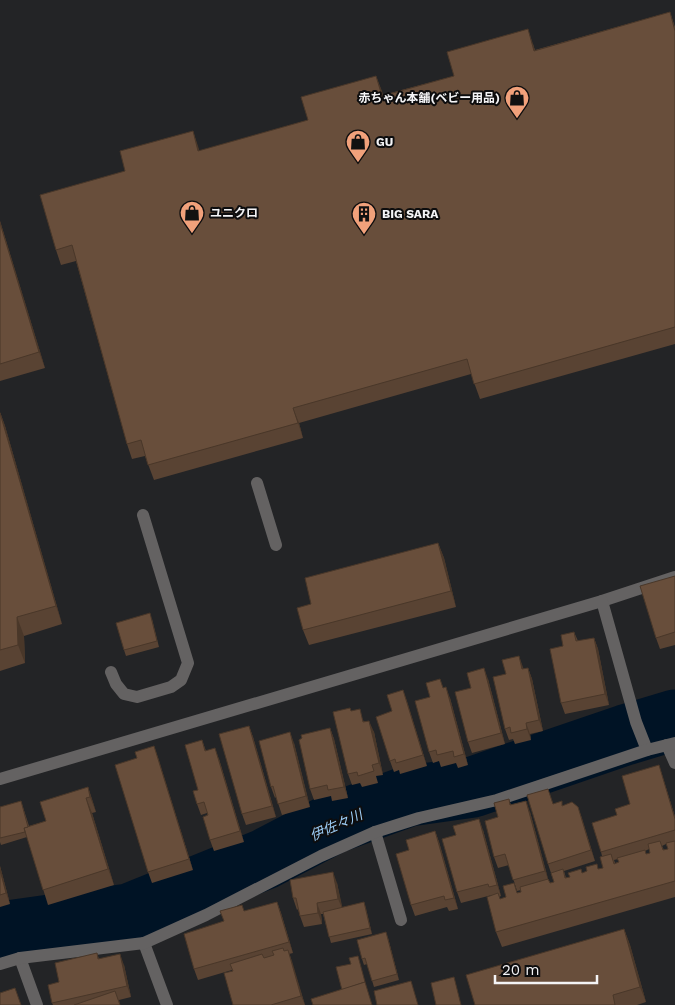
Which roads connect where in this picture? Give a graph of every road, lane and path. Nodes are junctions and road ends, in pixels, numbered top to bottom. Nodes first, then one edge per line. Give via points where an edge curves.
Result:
1 (257, 483) dead end
2 (143, 515) dead end
3 (276, 545) dead end
4 (675, 578) edge
5 (602, 601) junction
6 (111, 672) dead end
7 (671, 744) edge
8 (646, 750) junction
9 (675, 763) edge
10 (0, 779) edge
11 (375, 832) junction
12 (401, 920) dead end
13 (144, 943) junction
14 (20, 958) junction
15 (0, 964) edge
16 (37, 1005) edge
17 (168, 1005) edge

1 - 3 street
2 - 6 street via 188,663 182,680 171,687 137,697 124,694
4 - 5 street
5 - 8 street
5 - 10 street
7 - 8 street
7 - 9 street
8 - 11 street via 497,800
11 - 12 street
11 - 13 street
13 - 14 street
13 - 17 street
14 - 15 street
14 - 16 street

